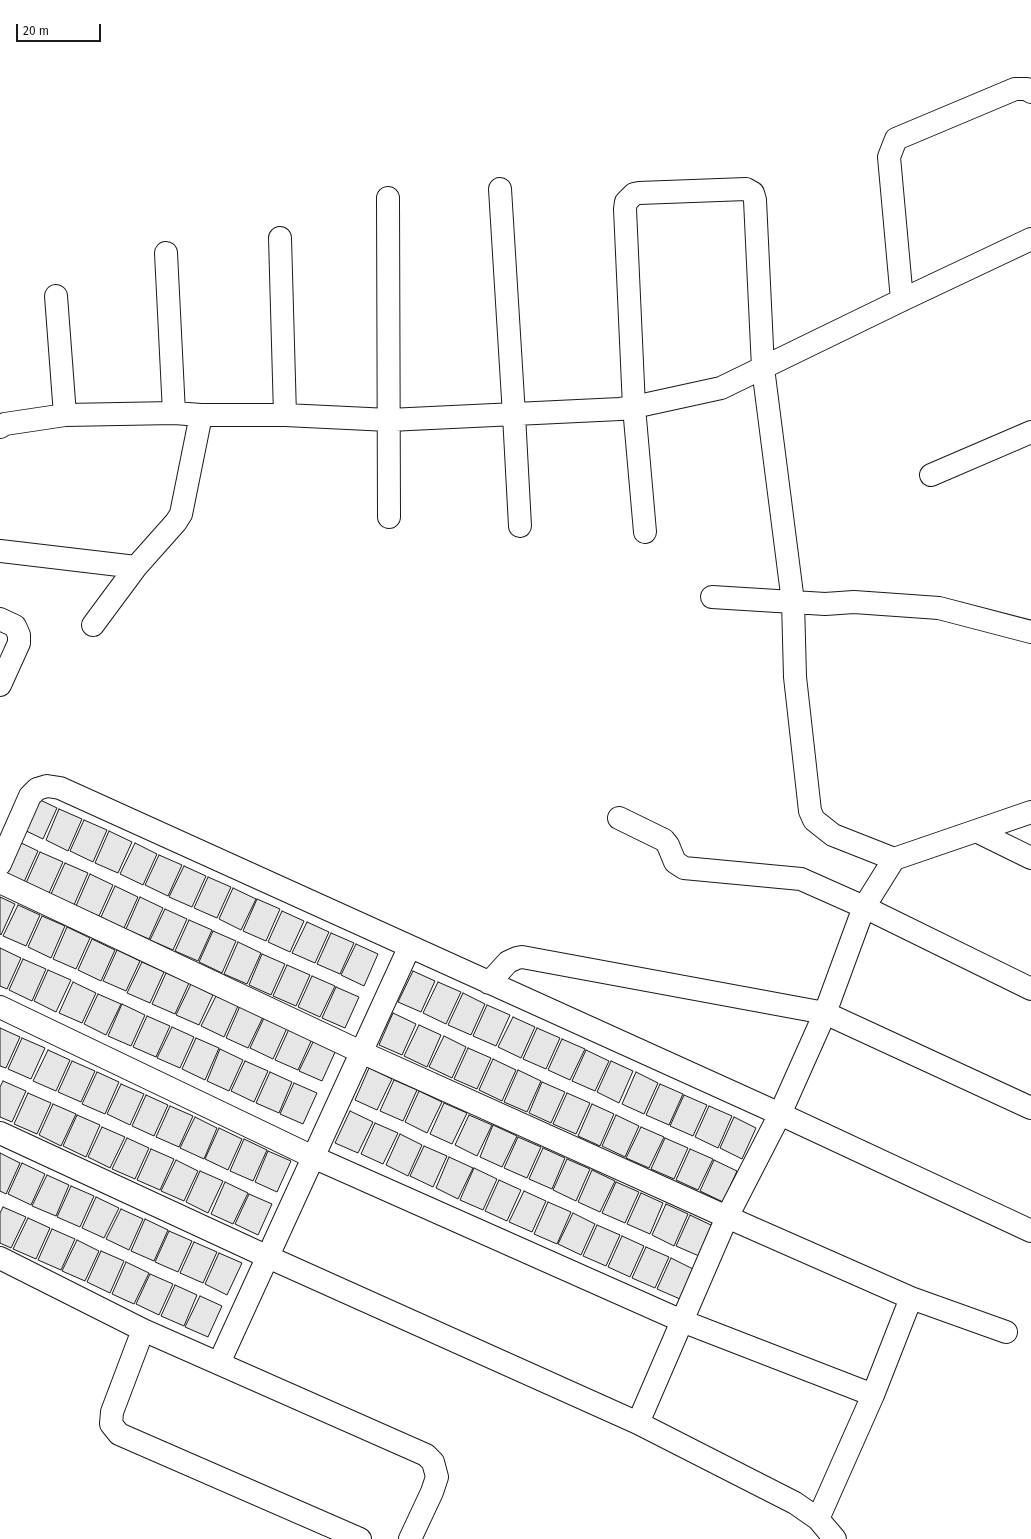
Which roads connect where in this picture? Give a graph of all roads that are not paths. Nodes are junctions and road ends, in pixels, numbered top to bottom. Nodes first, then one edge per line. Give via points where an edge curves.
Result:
1 (1031, 92) edge
2 (500, 189) dead end
3 (388, 198) dead end
4 (280, 238) dead end
5 (1031, 239) edge
6 (166, 253) dead end
7 (56, 296) dead end
8 (902, 300) junction
9 (763, 368) junction
10 (634, 407) junction
11 (174, 413) junction
12 (66, 415) junction
13 (201, 415) junction
14 (285, 415) junction
15 (514, 415) junction
16 (389, 420) junction
17 (2, 422) edge
18 (1031, 432) edge
19 (931, 475) dead end
20 (389, 517) dead end
21 (520, 526) dead end
22 (645, 532) dead end
23 (0, 551) edge
24 (136, 567) junction
25 (712, 597) dead end
26 (792, 602) junction
27 (0, 619) edge
28 (93, 625) dead end
29 (1031, 632) edge
30 (0, 685) edge
31 (1031, 812) edge
32 (620, 818) dead end
33 (976, 831) junction
34 (1031, 858) edge
35 (894, 859) junction
36 (0, 864) edge
37 (0, 882) edge
38 (864, 907) junction
39 (409, 948) junction
40 (489, 983) junction
41 (1031, 989) edge
42 (0, 1007) edge
43 (825, 1014) junction
44 (361, 1052) junction
45 (1031, 1108) edge
46 (780, 1114) junction
47 (0, 1133) edge
48 (313, 1157) junction
49 (727, 1217) junction
50 (1031, 1231) edge
51 (268, 1257) junction
52 (0, 1258) edge
53 (911, 1298) junction
54 (682, 1321) junction
55 (143, 1330) junction
56 (1006, 1332) dead end
57 (219, 1363) junction
58 (872, 1395) junction
59 (638, 1423) junction
60 (818, 1519) junction
61 (360, 1539) edge
62 (410, 1539) edge
63 (836, 1539) edge

1 - 8 street via 1027,89 1014,89 896,139 889,157
2 - 15 street
3 - 16 street
4 - 14 street
5 - 8 street
6 - 11 street
7 - 12 street
8 - 9 street
9 - 10 street via 721,388
9 - 10 street via 753,193 746,189 634,194 626,202 625,209
9 - 26 street
10 - 15 street
10 - 22 street
11 - 12 street
11 - 13 street
12 - 17 street
13 - 14 street
13 - 24 street via 180,514 176,522
14 - 16 street
15 - 16 street
15 - 21 street
16 - 20 street
18 - 19 street
23 - 24 street
24 - 28 street
25 - 26 street
26 - 29 street via 854,602 939,608
26 - 35 street via 795,677 810,811 814,820 833,835
27 - 30 street via 15,626 19,643
31 - 33 street
32 - 38 street via 664,840 675,862 684,868 796,878
33 - 34 street
33 - 35 street
35 - 38 street
36 - 39 street via 30,796 37,789 47,786 60,788
37 - 44 street
38 - 41 street
38 - 43 street
39 - 40 street
39 - 44 street
40 - 43 street via 508,962 522,958
40 - 46 street
42 - 48 street
43 - 45 street
43 - 46 street
44 - 48 street
44 - 49 street
46 - 49 street
46 - 50 street
47 - 51 street
48 - 51 street
48 - 54 street
49 - 53 street
49 - 54 street
51 - 57 street
51 - 59 street
52 - 55 street
53 - 56 street
53 - 58 street
54 - 58 street
54 - 59 street
55 - 57 street
55 - 61 street via 112,1412 111,1424 119,1434
57 - 62 street via 426,1455 434,1462 437,1476
58 - 60 street
59 - 60 street via 795,1502
60 - 63 street

